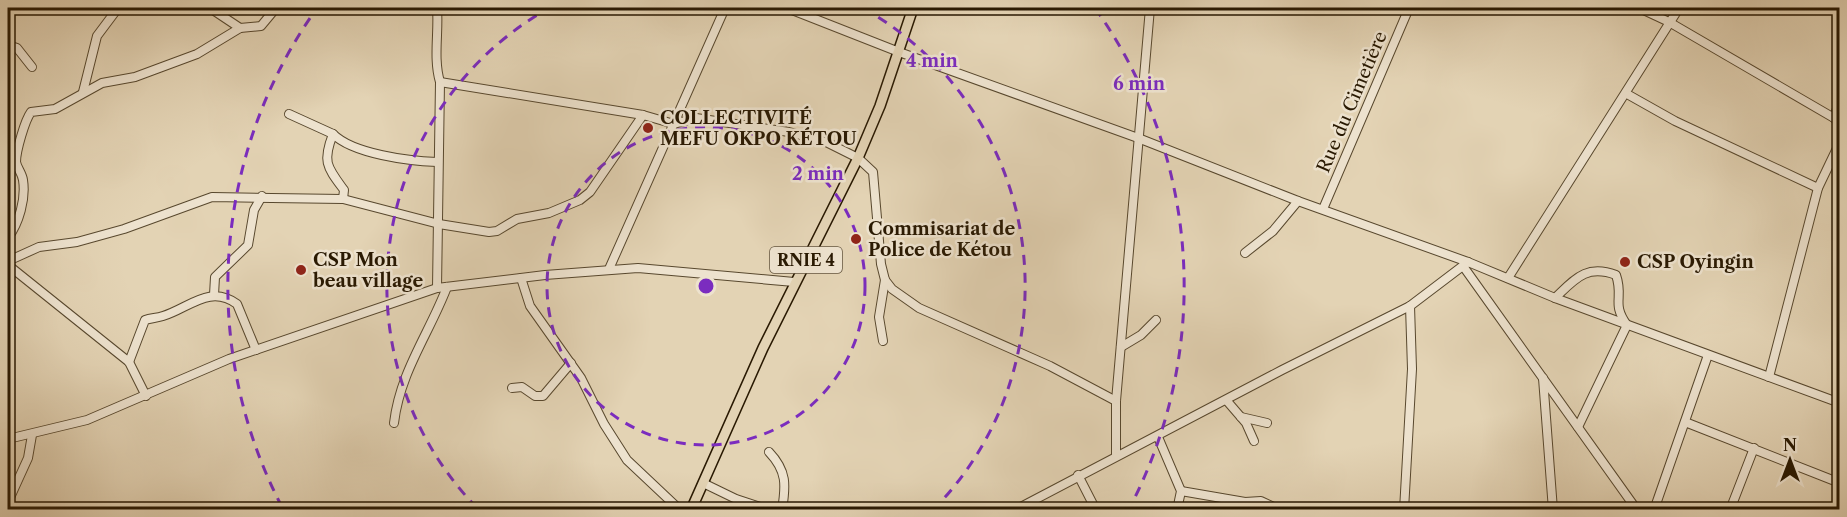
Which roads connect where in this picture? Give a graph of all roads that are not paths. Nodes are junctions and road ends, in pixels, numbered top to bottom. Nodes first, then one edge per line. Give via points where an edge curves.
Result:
1 (118, 8) edge
2 (210, 8) edge
3 (276, 8) edge
4 (437, 8) edge
5 (725, 8) edge
6 (787, 8) edge
7 (914, 8) edge
8 (1150, 8) edge
9 (1409, 8) edge
10 (1639, 8) edge
11 (1679, 8) edge
12 (1669, 22) junction
13 (240, 28) junction
14 (8, 45) edge
15 (899, 52) junction
16 (32, 67) dead end
17 (440, 82) junction
18 (83, 92) junction
19 (1627, 94) junction
20 (1839, 99) edge
21 (680, 110) junction
22 (289, 114) dead end
23 (643, 115) junction
24 (696, 118) junction
25 (1837, 121) edge
26 (674, 123) junction
27 (333, 134) junction
28 (1138, 138) junction
29 (1839, 142) edge
30 (858, 158) junction
31 (437, 162) junction
32 (1818, 188) junction
33 (262, 196) junction
34 (343, 199) junction
35 (1298, 201) junction
36 (1323, 209) junction
37 (439, 224) junction
38 (8, 238) edge
39 (1245, 253) dead end
40 (8, 263) edge
41 (1465, 264) junction
42 (609, 269) junction
43 (521, 278) junction
44 (1508, 278) junction
45 (885, 280) junction
46 (794, 282) junction
47 (447, 287) junction
48 (437, 288) junction
49 (214, 295) junction
50 (1555, 298) junction
51 (1410, 306) junction
52 (1156, 320) dead end
53 (1627, 325) junction
54 (883, 341) dead end
55 (1121, 347) junction
56 (256, 350) junction
57 (1708, 355) junction
58 (129, 362) junction
59 (571, 363) junction
60 (1542, 377) junction
61 (1769, 377) junction
62 (512, 388) dead end
63 (146, 396) junction
64 (1116, 401) junction
65 (1227, 401) junction
66 (1839, 403) edge
67 (1240, 417) junction
68 (1685, 422) junction
69 (394, 423) dead end
70 (1267, 423) dead end
71 (1578, 427) junction
72 (32, 435) junction
73 (1158, 437) junction
74 (8, 440) edge
75 (1254, 441) dead end
76 (1754, 448) junction
77 (769, 452) dead end
78 (1116, 456) junction
79 (1078, 475) junction
80 (703, 483) junction
81 (1839, 483) edge
82 (1181, 491) junction
83 (8, 502) edge
84 (1839, 505) edge
85 (680, 510) edge
86 (691, 510) edge
87 (769, 510) edge
88 (782, 510) edge
89 (1015, 510) edge
90 (1096, 510) edge
91 (1177, 510) edge
92 (1280, 510) edge
93 (1404, 510) edge
94 (1553, 510) edge
95 (1637, 510) edge
96 (1654, 510) edge
97 (1730, 510) edge
98 (1817, 510) edge

1 - 18 street via 97,36
2 - 13 street
3 - 13 street via 261,26
4 - 17 street via 435,57
5 - 21 street
6 - 15 street
7 - 15 main road, RNIE 4
8 - 28 street
9 - 36 street, Rue du Cimetière
10 - 12 street
11 - 12 street
12 - 19 street
12 - 25 street
13 - 18 street via 197,54
14 - 16 street via 17,48
15 - 28 street
15 - 30 main road, RNIE 4
17 - 23 street
17 - 31 street
18 - 38 street via 55,109 36,109 27,117 16,161 23,180 21,210
19 - 32 street via 1675,121
19 - 44 street
20 - 25 street
21 - 24 street
21 - 26 street
22 - 27 street
23 - 26 street
23 - 37 street via 604,175 580,200 539,216 517,219 497,231
24 - 26 street
24 - 30 street via 789,132 826,142
26 - 42 street
27 - 31 street via 342,141 396,158
27 - 34 street via 326,162 344,190
28 - 35 street
28 - 55 street
29 - 32 street
30 - 45 street via 873,172
30 - 46 main road, RNIE 4
31 - 37 street
32 - 61 street
33 - 34 street
33 - 40 street via 196,200 123,229 77,242 39,247
33 - 49 street via 254,210 248,245 215,277
34 - 37 street
35 - 36 street
35 - 39 street via 1273,231
36 - 41 street
37 - 48 street
40 - 58 street
41 - 44 street
41 - 51 street
41 - 60 street
42 - 43 street
42 - 46 street via 638,268
43 - 47 street
43 - 59 street via 530,306
44 - 50 street
45 - 54 street via 879,317
45 - 64 street via 919,308 1050,366
46 - 80 main road, RNIE 4
47 - 48 street
47 - 69 street via 400,389
48 - 56 street
49 - 56 street via 237,304
49 - 58 street via 145,320
50 - 53 street
50 - 53 street via 1583,273 1604,270 1616,275 1620,287 1618,312
51 - 65 street
51 - 93 street via 1412,369
52 - 55 street
53 - 57 street
53 - 71 street
55 - 64 street
56 - 63 street
57 - 61 street
57 - 68 street
58 - 63 street
59 - 62 street via 543,396 535,396 522,387
59 - 85 street via 627,460
60 - 71 street
60 - 94 street
61 - 66 street
63 - 72 street via 87,420
64 - 78 street
65 - 67 street
65 - 73 street
67 - 70 street
67 - 75 street
68 - 76 street
68 - 96 street
71 - 95 street
72 - 74 street
72 - 83 street via 28,458
73 - 78 street
73 - 82 street
76 - 81 street
76 - 97 street
77 - 88 street via 784,471
78 - 79 street
79 - 89 street
79 - 90 street
80 - 86 main road, RNIE 4
80 - 87 street via 736,500
82 - 91 street
82 - 92 street via 1261,501
84 - 98 street

